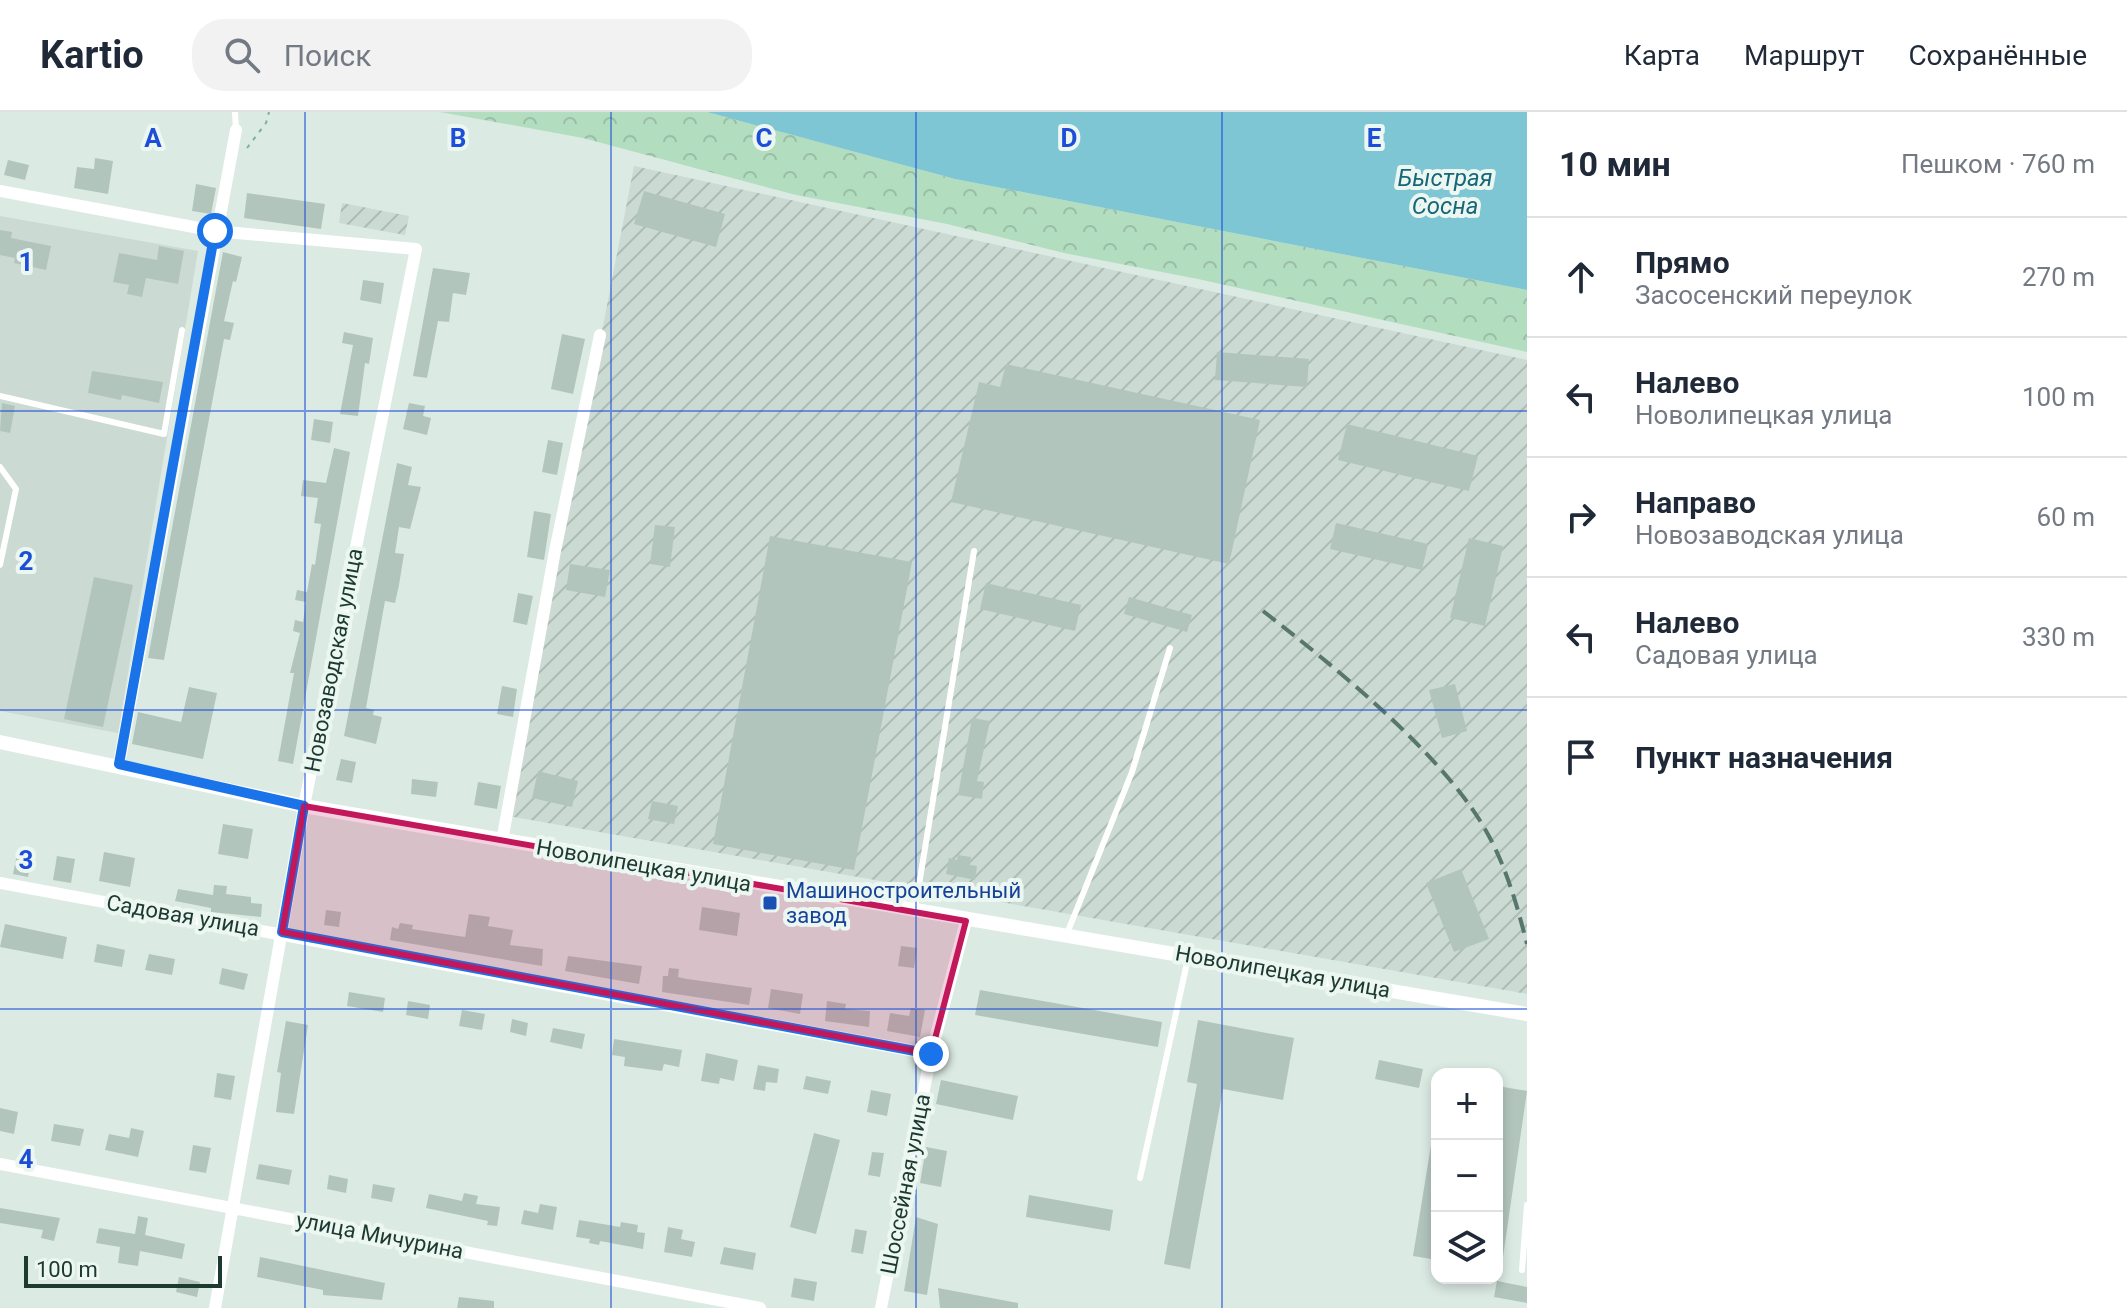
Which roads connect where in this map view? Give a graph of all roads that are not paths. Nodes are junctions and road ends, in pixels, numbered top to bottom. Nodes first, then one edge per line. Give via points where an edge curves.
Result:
1 (235, 112) edge
2 (236, 130) joint
3 (0, 191) edge
4 (215, 231) junction
5 (182, 330) dead end
6 (600, 335) dead end
7 (0, 396) edge
8 (0, 467) edge
9 (974, 551) dead end
10 (0, 565) edge
11 (1170, 648) dead end
12 (0, 742) edge
13 (119, 764) junction
14 (304, 806) junction
15 (502, 841) junction
16 (0, 883) edge
17 (915, 912) junction
18 (966, 921) junction
19 (282, 932) junction
20 (1066, 936) junction
21 (1189, 955) junction
22 (1527, 1014) edge
23 (931, 1054) junction
24 (0, 1164) edge
25 (1140, 1178) dead end
26 (1527, 1205) edge
27 (234, 1207) junction
28 (1522, 1270) dead end
29 (215, 1308) edge
30 (760, 1308) edge
31 (881, 1308) edge

1 - 2 lane
2 - 4 street
3 - 4 street
4 - 13 street
4 - 14 street, Новозаводская улица via 416,249
5 - 7 lane via 164,434
6 - 15 street
8 - 10 lane via 16,489
9 - 17 lane
11 - 20 lane via 1132,772
12 - 13 street, Новолипецкая улица
13 - 14 street, Новолипецкая улица
14 - 15 street, Новолипецкая улица
14 - 19 street, Новозаводская улица
15 - 17 street, Новолипецкая улица
16 - 19 street, Садовая улица
17 - 18 street, Новолипецкая улица
18 - 20 street, Новолипецкая улица
18 - 23 street, Шоссейная улица
19 - 23 street, Садовая улица
19 - 27 street, Новозаводская улица
20 - 21 street, Новолипецкая улица
21 - 22 street, Новолипецкая улица
21 - 25 lane
23 - 31 street, Шоссейная улица
24 - 27 street, улица Мичурина
26 - 28 lane
27 - 29 street, Новозаводская улица
27 - 30 street, улица Мичурина

